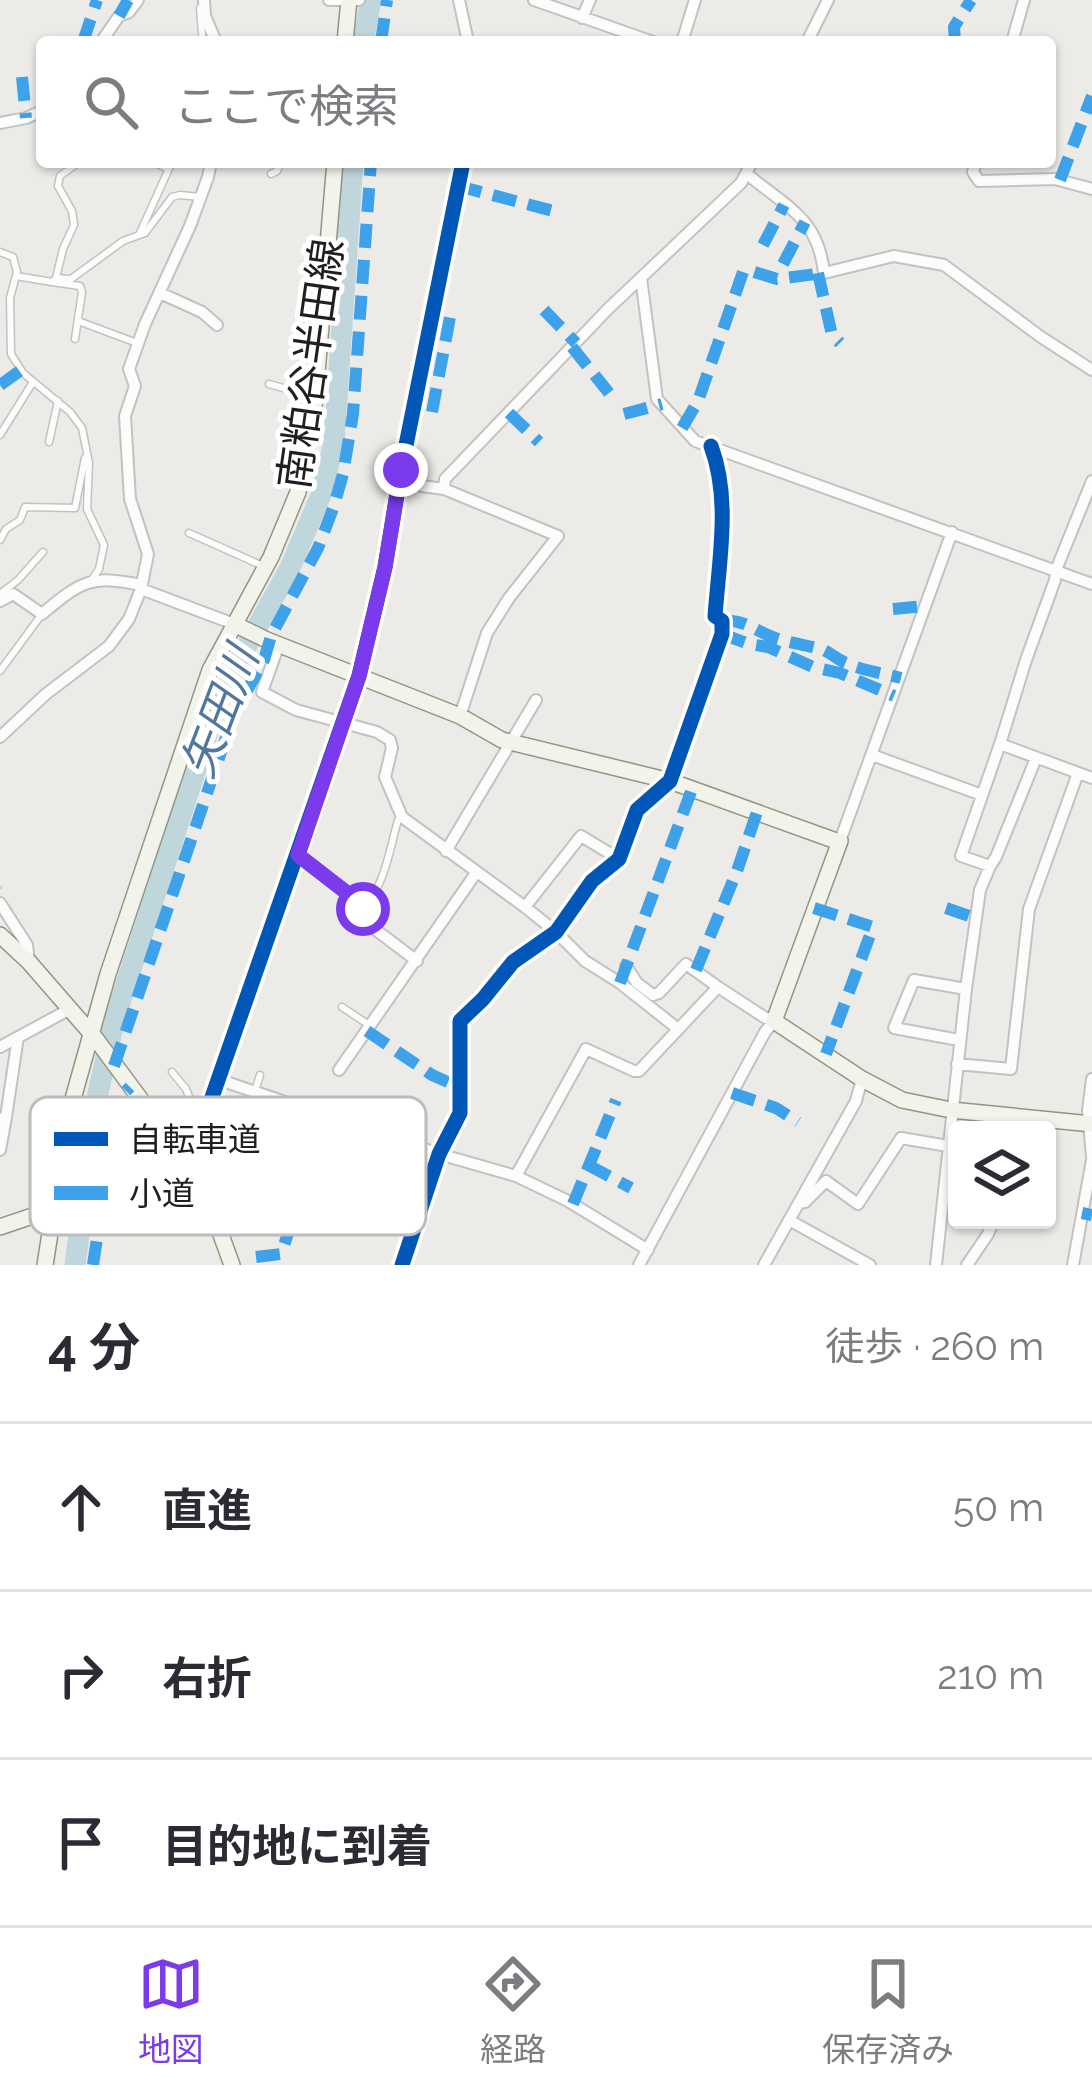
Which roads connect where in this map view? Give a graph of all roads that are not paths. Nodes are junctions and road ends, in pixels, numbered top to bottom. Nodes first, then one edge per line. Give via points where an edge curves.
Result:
1 (138, 0) edge
2 (202, 0) edge
3 (329, 0) edge
4 (352, 0) edge
5 (458, 0) edge
6 (534, 0) edge
7 (590, 0) edge
8 (695, 0) edge
9 (827, 0) edge
10 (1024, 0) edge
11 (582, 18) junction
12 (202, 34) dead end
13 (105, 36) edge
14 (213, 36) edge
15 (346, 36) edge
16 (467, 36) edge
17 (635, 36) edge
18 (684, 36) edge
19 (810, 36) edge
20 (1014, 36) edge
21 (36, 114) edge
22 (0, 123) edge
23 (71, 168) edge
24 (169, 168) edge
25 (209, 168) edge
26 (278, 168) edge
27 (334, 168) edge
28 (462, 168) edge
29 (749, 168) edge
30 (974, 168) edge
31 (272, 174) dead end
32 (1092, 190) edge
33 (200, 196) junction
34 (139, 236) junction
35 (0, 252) edge
36 (15, 275) junction
37 (641, 278) junction
38 (54, 280) junction
39 (160, 293) junction
40 (78, 321) junction
41 (218, 325) dead end
42 (75, 339) dead end
43 (137, 343) junction
44 (1092, 370) edge
45 (33, 382) junction
46 (269, 384) dead end
47 (315, 397) junction
48 (58, 401) junction
49 (0, 435) edge
50 (49, 442) dead end
51 (711, 446) junction
52 (87, 455) junction
53 (401, 470) junction
54 (1092, 481) edge
55 (444, 489) junction
56 (952, 532) junction
57 (189, 533) dead end
58 (0, 540) edge
59 (44, 552) dead end
60 (265, 567) junction
61 (1056, 570) junction
62 (92, 580) junction
63 (1092, 583) edge
64 (141, 587) junction
65 (0, 597) edge
66 (42, 614) junction
67 (236, 626) junction
68 (273, 642) junction
69 (0, 671) edge
70 (359, 676) junction
71 (536, 700) dead end
72 (460, 716) junction
73 (344, 723) junction
74 (0, 737) edge
75 (512, 742) junction
76 (1000, 744) junction
77 (872, 755) junction
78 (1036, 758) junction
79 (1078, 773) junction
80 (1092, 778) edge
81 (670, 781) junction
82 (982, 795) junction
83 (402, 817) junction
84 (839, 841) junction
85 (446, 850) junction
86 (298, 855) junction
87 (619, 859) junction
88 (990, 866) junction
89 (476, 873) junction
90 (0, 903) edge
91 (524, 907) junction
92 (363, 909) junction
93 (556, 932) junction
94 (0, 935) edge
95 (416, 961) junction
96 (29, 962) junction
97 (626, 966) dead end
98 (718, 987) junction
99 (966, 989) junction
100 (342, 1007) dead end
101 (70, 1010) junction
102 (774, 1021) junction
103 (370, 1026) junction
104 (678, 1029) junction
105 (93, 1035) junction
106 (18, 1037) junction
107 (959, 1040) junction
108 (0, 1047) edge
109 (957, 1064) junction
110 (339, 1070) dead end
111 (172, 1072) dead end
112 (260, 1076) dead end
113 (862, 1079) junction
114 (1092, 1079) edge
115 (220, 1080) junction
116 (255, 1091) junction
117 (74, 1097) edge
118 (138, 1097) edge
119 (189, 1097) edge
120 (213, 1097) edge
121 (273, 1097) edge
122 (951, 1110) junction
123 (3, 1118) edge
124 (950, 1121) edge
125 (1091, 1124) edge
126 (948, 1146) joint
127 (0, 1150) edge
128 (426, 1150) edge
129 (439, 1154) junction
130 (1092, 1158) edge
131 (516, 1176) junction
132 (426, 1193) edge
133 (798, 1204) junction
134 (30, 1217) edge
135 (789, 1220) junction
136 (0, 1227) edge
137 (990, 1229) edge
138 (49, 1235) edge
139 (221, 1235) edge
140 (412, 1235) edge
141 (647, 1250) junction
142 (45, 1265) edge
143 (232, 1265) edge
144 (402, 1265) edge
145 (639, 1265) edge
146 (764, 1265) edge
147 (871, 1265) edge
148 (936, 1265) edge
149 (967, 1265) edge
150 (1073, 1265) edge

1 - 13 street
2 - 12 lane
2 - 14 street
3 - 4 street
4 - 15 street
5 - 16 street
6 - 11 street
7 - 11 street
8 - 18 street
9 - 19 street
10 - 20 street
11 - 17 street
21 - 22 street
23 - 38 lane via 58,186 74,225
24 - 34 lane
25 - 33 street
26 - 31 lane
27 - 47 street, 南粕谷半田線
28 - 53 street
29 - 37 street
29 - 44 street via 812,230 824,273 894,256 944,265
30 - 32 street via 980,181 1055,179
33 - 34 lane via 172,197
33 - 39 street
34 - 38 lane via 71,279
35 - 36 lane via 13,257
36 - 38 lane
36 - 45 lane via 11,354
37 - 51 street via 657,399 694,441
37 - 55 street via 445,479
38 - 40 lane via 80,286
39 - 41 street
39 - 43 street
40 - 42 lane
40 - 43 lane
43 - 64 street via 125,416 130,499 148,554
45 - 48 lane
45 - 49 lane
46 - 47 lane
47 - 60 street, 南粕谷半田線 via 298,492
48 - 50 lane
48 - 52 lane via 82,428
51 - 56 street
51 - 81 street via 721,492 722,634
52 - 58 lane via 75,508 25,507
52 - 62 lane via 87,509 104,545
53 - 55 street via 422,486
53 - 70 street
54 - 61 street
55 - 72 street via 558,536 488,633
56 - 61 street
56 - 77 street
57 - 60 lane
59 - 65 lane
60 - 67 street, 南粕谷半田線
61 - 63 street
61 - 76 street
62 - 64 street
62 - 66 street
64 - 67 street
64 - 74 street via 109,646
65 - 66 street via 13,594
66 - 69 lane
67 - 68 street
67 - 105 street, 南粕谷半田線 via 210,670
68 - 70 street
68 - 73 street via 262,692
70 - 72 street
70 - 73 street
71 - 75 street
72 - 75 street
73 - 83 street via 390,740 385,777
73 - 86 street
75 - 81 street
75 - 85 street
76 - 78 street
76 - 82 street
77 - 82 street
77 - 84 street
78 - 79 street
78 - 88 street
79 - 80 street
79 - 109 street via 1029,909 1011,1070
81 - 84 street
81 - 87 street via 637,810
82 - 88 street via 961,856
83 - 85 street
83 - 92 lane
84 - 102 street
85 - 89 street
86 - 92 street
86 - 115 street
87 - 91 street via 581,836
87 - 93 street via 592,881
88 - 99 street
89 - 91 street
89 - 95 street
90 - 96 street
91 - 93 street
92 - 95 street via 372,928
93 - 104 street
93 - 129 street via 513,962 460,1021 460,1113
94 - 96 street
95 - 103 street
96 - 101 street
97 - 98 street via 653,995 686,964
98 - 102 street
98 - 104 street
99 - 107 street
99 - 107 street via 914,980 894,1028
100 - 103 lane
101 - 105 street
101 - 106 street
102 - 113 street
102 - 141 street
103 - 110 street
104 - 131 street via 639,1071 586,1048
105 - 117 street, 南粕谷半田線
105 - 118 street
106 - 108 street
106 - 123 street
107 - 109 street
109 - 122 street
111 - 119 lane
112 - 116 lane
113 - 122 street via 902,1100
113 - 133 street
114 - 125 street
115 - 116 street
115 - 120 street
116 - 121 street
122 - 124 street
122 - 125 street
123 - 127 street
125 - 130 street
126 - 133 street via 901,1138 858,1204 826,1181
126 - 148 street
128 - 129 street
129 - 131 street
129 - 132 street
130 - 150 street
131 - 141 street
133 - 135 street
134 - 136 street
135 - 146 street
135 - 147 street
137 - 149 street
138 - 142 street, 南粕谷半田線
139 - 143 street
140 - 144 street
141 - 145 street

